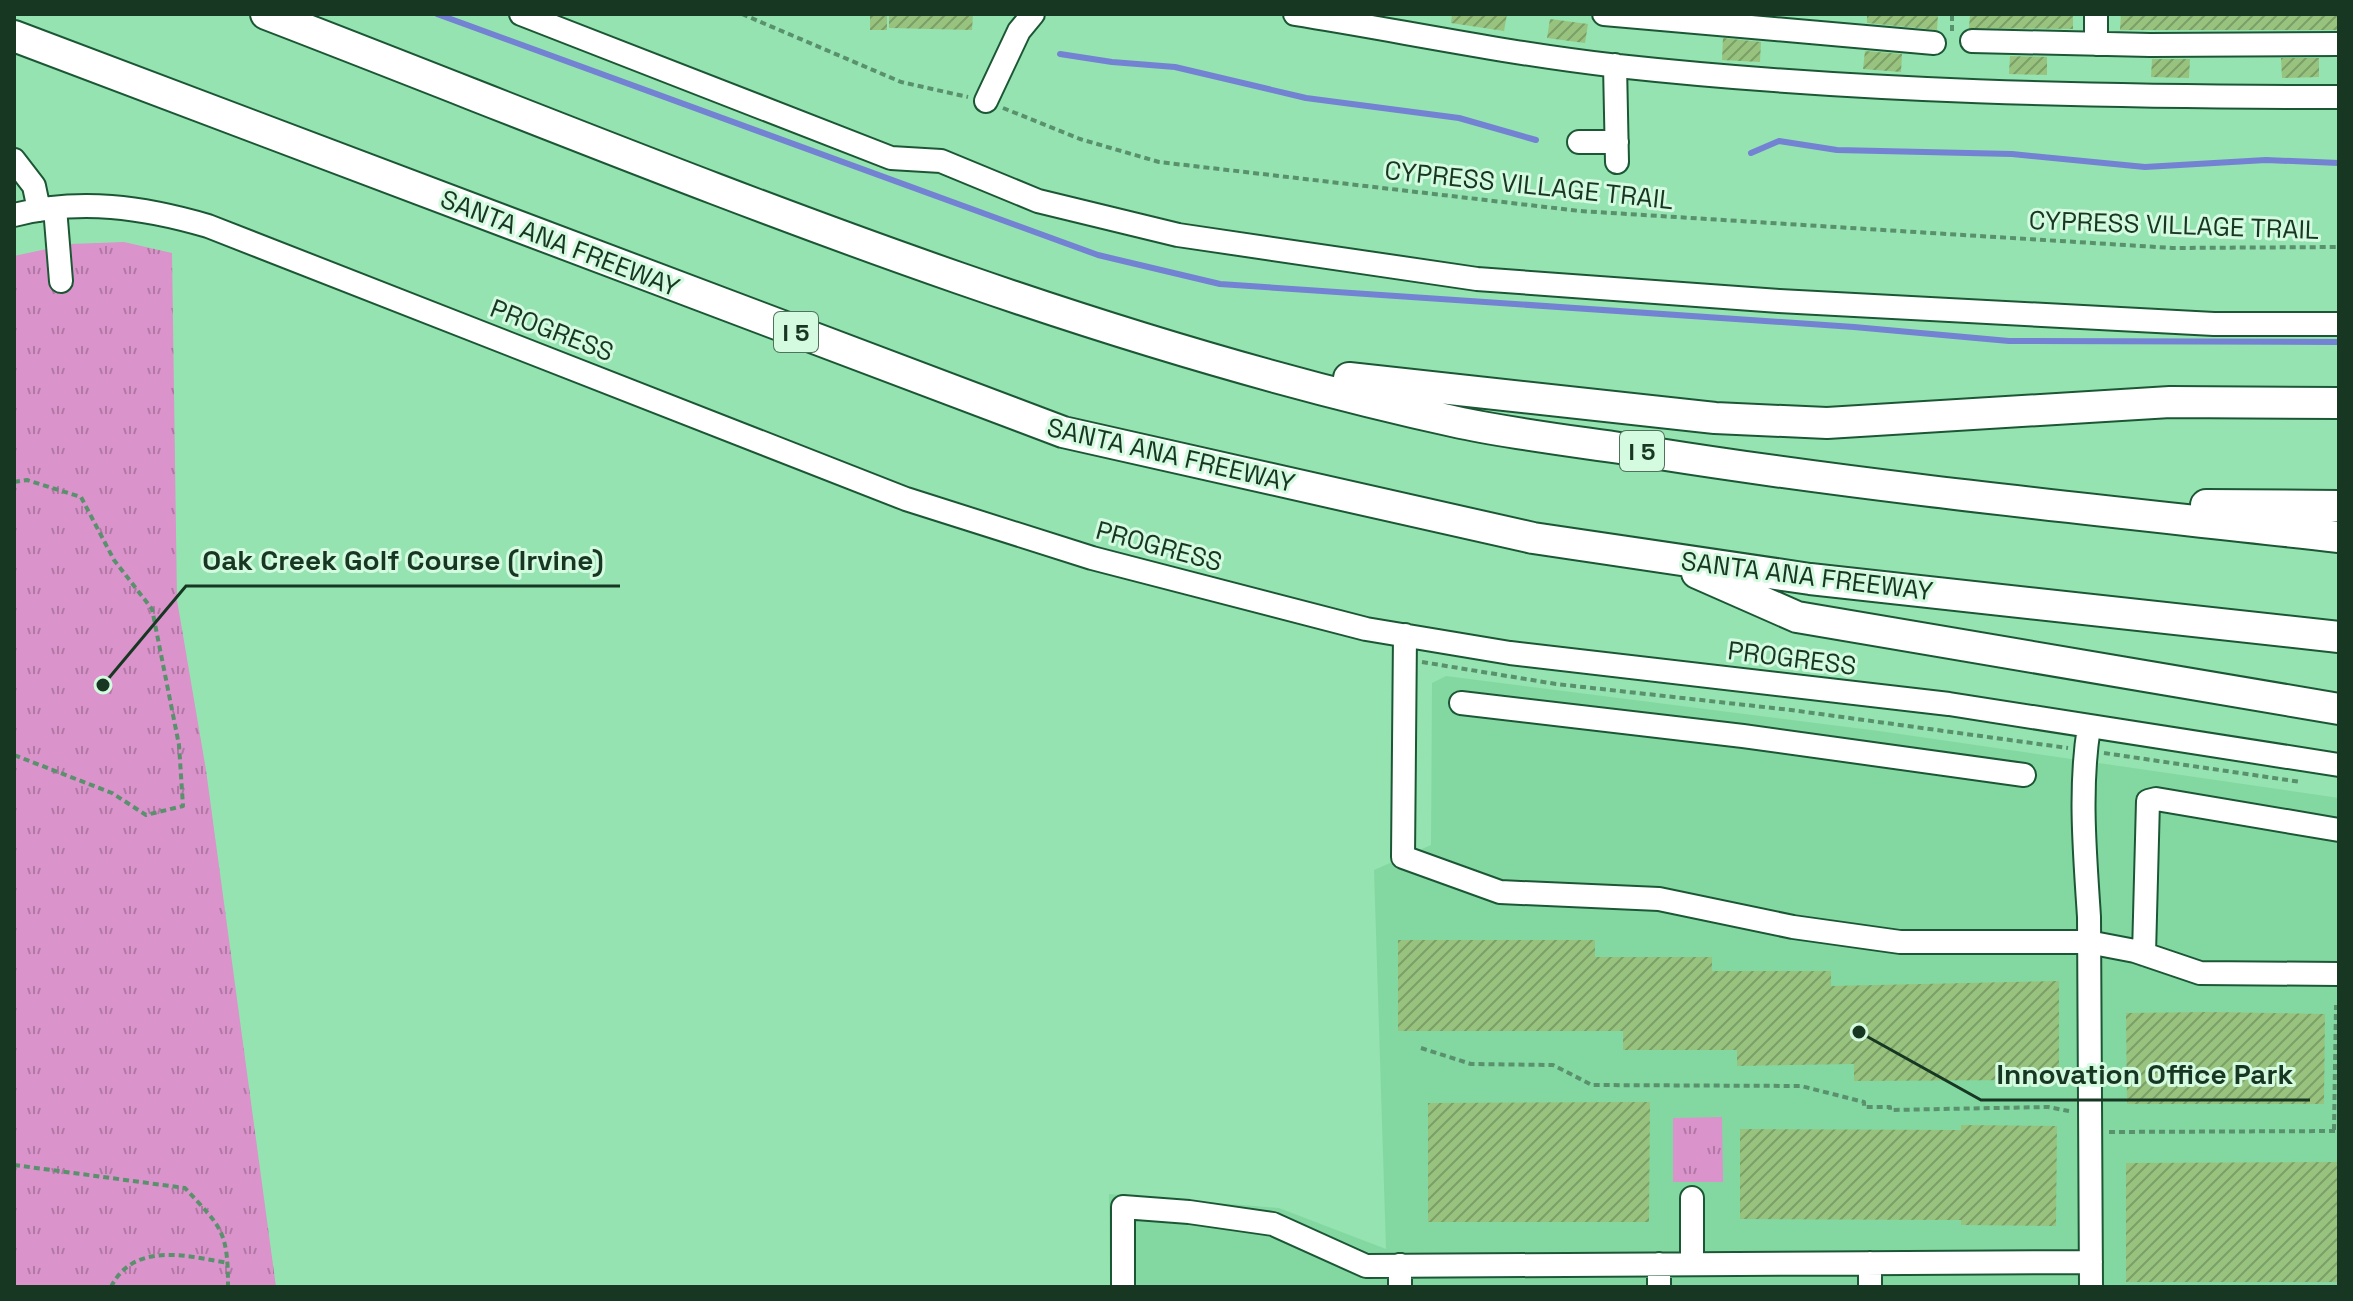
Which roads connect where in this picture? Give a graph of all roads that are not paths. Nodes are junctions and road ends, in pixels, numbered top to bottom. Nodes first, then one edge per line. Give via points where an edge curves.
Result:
1 (266, 14) edge
2 (521, 14) edge
3 (1033, 14) edge
4 (1295, 14) edge
5 (1604, 14) edge
6 (2096, 14) edge
7 (1813, 24) edge
8 (14, 36) edge
9 (1972, 41) dead end
10 (1934, 43) dead end
11 (2096, 44) junction
12 (2339, 44) edge
13 (14, 60) edge
14 (79, 62) junction
15 (1615, 65) junction
16 (2339, 97) edge
17 (986, 101) road end
18 (1579, 142) dead end
19 (14, 160) edge
20 (47, 209) junction
21 (14, 215) edge
22 (61, 281) dead end
23 (2339, 324) edge
24 (1239, 367) junction
25 (2339, 403) edge
26 (2052, 504) junction
27 (2339, 506) edge
28 (2339, 537) edge
29 (1659, 557) junction
30 (1405, 635) junction
31 (2339, 637) edge
32 (1461, 703) dead end
33 (2339, 709) edge
34 (2089, 727) junction
35 (2339, 765) edge
36 (2024, 775) dead end
37 (2339, 830) edge
38 (2088, 942) junction
39 (2144, 954) junction
40 (2339, 974) edge
41 (1692, 1198) dead end
42 (2091, 1262) junction
43 (1870, 1263) junction
44 (1692, 1264) junction
45 (1400, 1276) edge
46 (1659, 1276) edge
47 (1123, 1287) edge
48 (1870, 1287) edge
49 (2091, 1287) edge

1 - 24 highway, I 5 via 863,244 1105,329
2 - 23 street via 891,158 941,161 1038,201 1178,235 1477,279 2183,323
3 - 17 street via 1019,31
4 - 15 street
5 - 7 street
6 - 11 street
7 - 10 street
8 - 14 highway, SANTA ANA FREEWAY / I 5
9 - 11 street
11 - 12 street
13 - 14 highway
14 - 29 highway, SANTA ANA FREEWAY / I 5 via 1063,432 1533,538
15 - 16 street via 1917,89
15 - 18 street via 1617,152
19 - 20 street
20 - 21 street, PROGRESS
20 - 22 street
20 - 30 street, PROGRESS via 112,205 208,226 906,499 1092,558
24 - 25 highway via 1715,418 1827,423 2170,402
24 - 26 highway, I 5 via 1464,423 1760,470
26 - 27 highway
26 - 28 highway, I 5
29 - 31 highway, SANTA ANA FREEWAY / I 5 via 1810,579
29 - 33 highway via 1797,617
30 - 34 street, PROGRESS via 1510,653 1949,704
30 - 38 street via 1403,857 1500,892 1659,899 1793,927 1900,942
32 - 36 street
34 - 35 street, PROGRESS
34 - 38 street
37 - 39 street via 2148,801
38 - 39 street
38 - 42 street
39 - 40 street via 2200,973
41 - 44 street
42 - 43 street
42 - 49 street
43 - 44 street
43 - 48 street
44 - 46 street
45 - 46 street
45 - 47 street via 1351,1262 1273,1224 1123,1207

